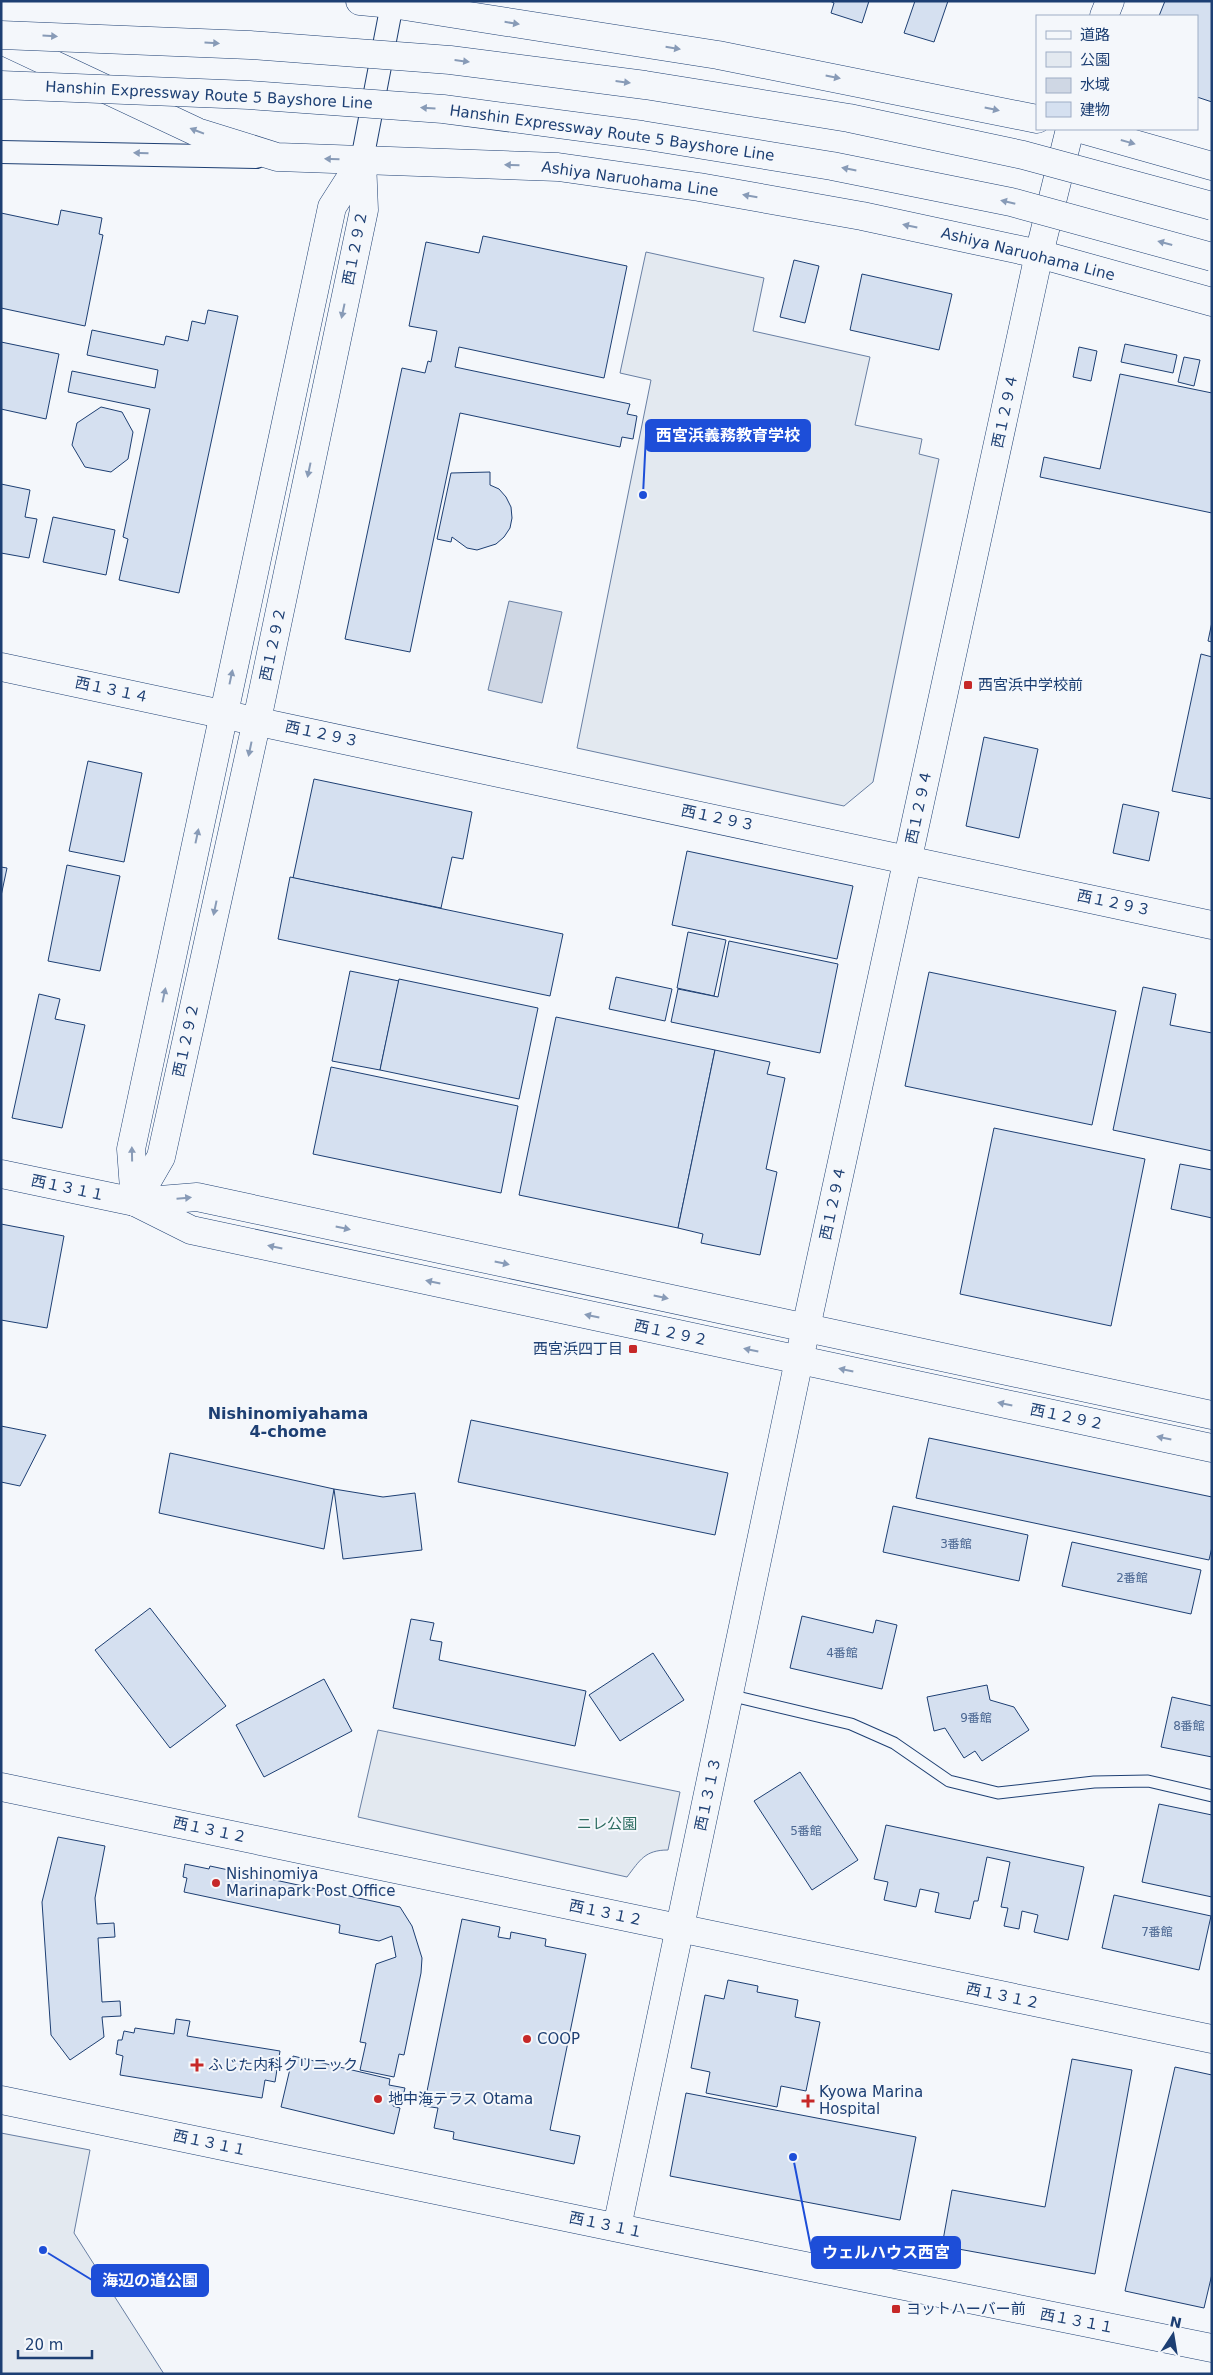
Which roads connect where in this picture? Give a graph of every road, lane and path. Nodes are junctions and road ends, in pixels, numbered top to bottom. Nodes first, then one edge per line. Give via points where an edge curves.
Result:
1 (360, 1) edge
2 (1110, 1) edge
3 (392, 4) junction
4 (1104, 15) edge
5 (1, 35) edge
6 (1, 40) edge
7 (1, 85) edge
8 (1036, 119) edge
9 (1070, 130) edge
10 (1085, 130) edge
11 (1, 152) edge
12 (277, 157) junction
13 (362, 160) junction
14 (1212, 166) edge
15 (1212, 206) edge
16 (1040, 254) junction
17 (1212, 257) edge
18 (1212, 302) edge
19 (1, 667) edge
20 (223, 713) junction
21 (256, 720) junction
22 (907, 859) junction
23 (1212, 924) edge
24 (1, 1174) edge
25 (135, 1202) junction
26 (806, 1328) junction
27 (799, 1360) junction
28 (1212, 1415) edge
29 (1212, 1448) edge
30 (729, 1695) junction
31 (1, 1787) edge
32 (1212, 1796) edge
33 (680, 1928) junction
34 (1212, 2039) edge
35 (1, 2100) edge
36 (617, 2227) junction
37 (1212, 2348) edge

1 - 3 main road
2 - 4 main road
3 -> 8 main road via 718,55
3 - 13 street
5 -> 15 main road, bridge via 250,45 450,60 646,85 849,118 1023,155
12 -> 6 main road, Ashiya Naruohama Line via 197,132
17 -> 7 main road, Hanshin Expressway Route 5 Bayshore Line, bridge via 1011,202 832,166 642,135 444,109 249,95
9 - 16 main road, 西１２９４
10 -> 14 main road
12 -> 11 street
13 -> 12 main road, Ashiya Naruohama Line
16 -> 13 main road, Ashiya Naruohama Line via 852,214 699,187 558,167
20 -> 13 main road, 西１２９２ via 332,207
13 -> 21 main road, 西１２９２ via 364,210
16 - 18 main road, Ashiya Naruohama Line
16 - 22 main road, 西１２９４
19 - 20 main road, 西１３１４
20 - 21 main road, 西１２９３
25 -> 20 main road, 西１２９２ via 131,1149
21 - 22 main road, 西１２９３
21 -> 25 main road, 西１２９２ via 161,1157
22 - 23 main road, 西１２９３
22 - 26 main road, 西１２９４
24 - 25 main road, 西１３１１
25 -> 26 main road via 197,1197
27 -> 25 main road, 西１２９２ via 191,1230
26 - 27 main road, 西１２９４
26 - 28 main road
29 -> 27 main road, 西１２９２
27 - 30 main road, 西１３１３
30 - 32 lane via 852,1724 894,1743 949,1781 998,1793 1094,1782 1148,1782
30 - 33 main road, 西１３１３
31 - 33 main road, 西１３１２
33 - 34 main road, 西１３１２
33 - 36 main road, 西１３１３
35 - 36 main road, 西１３１１
36 - 37 main road, 西１３１１

